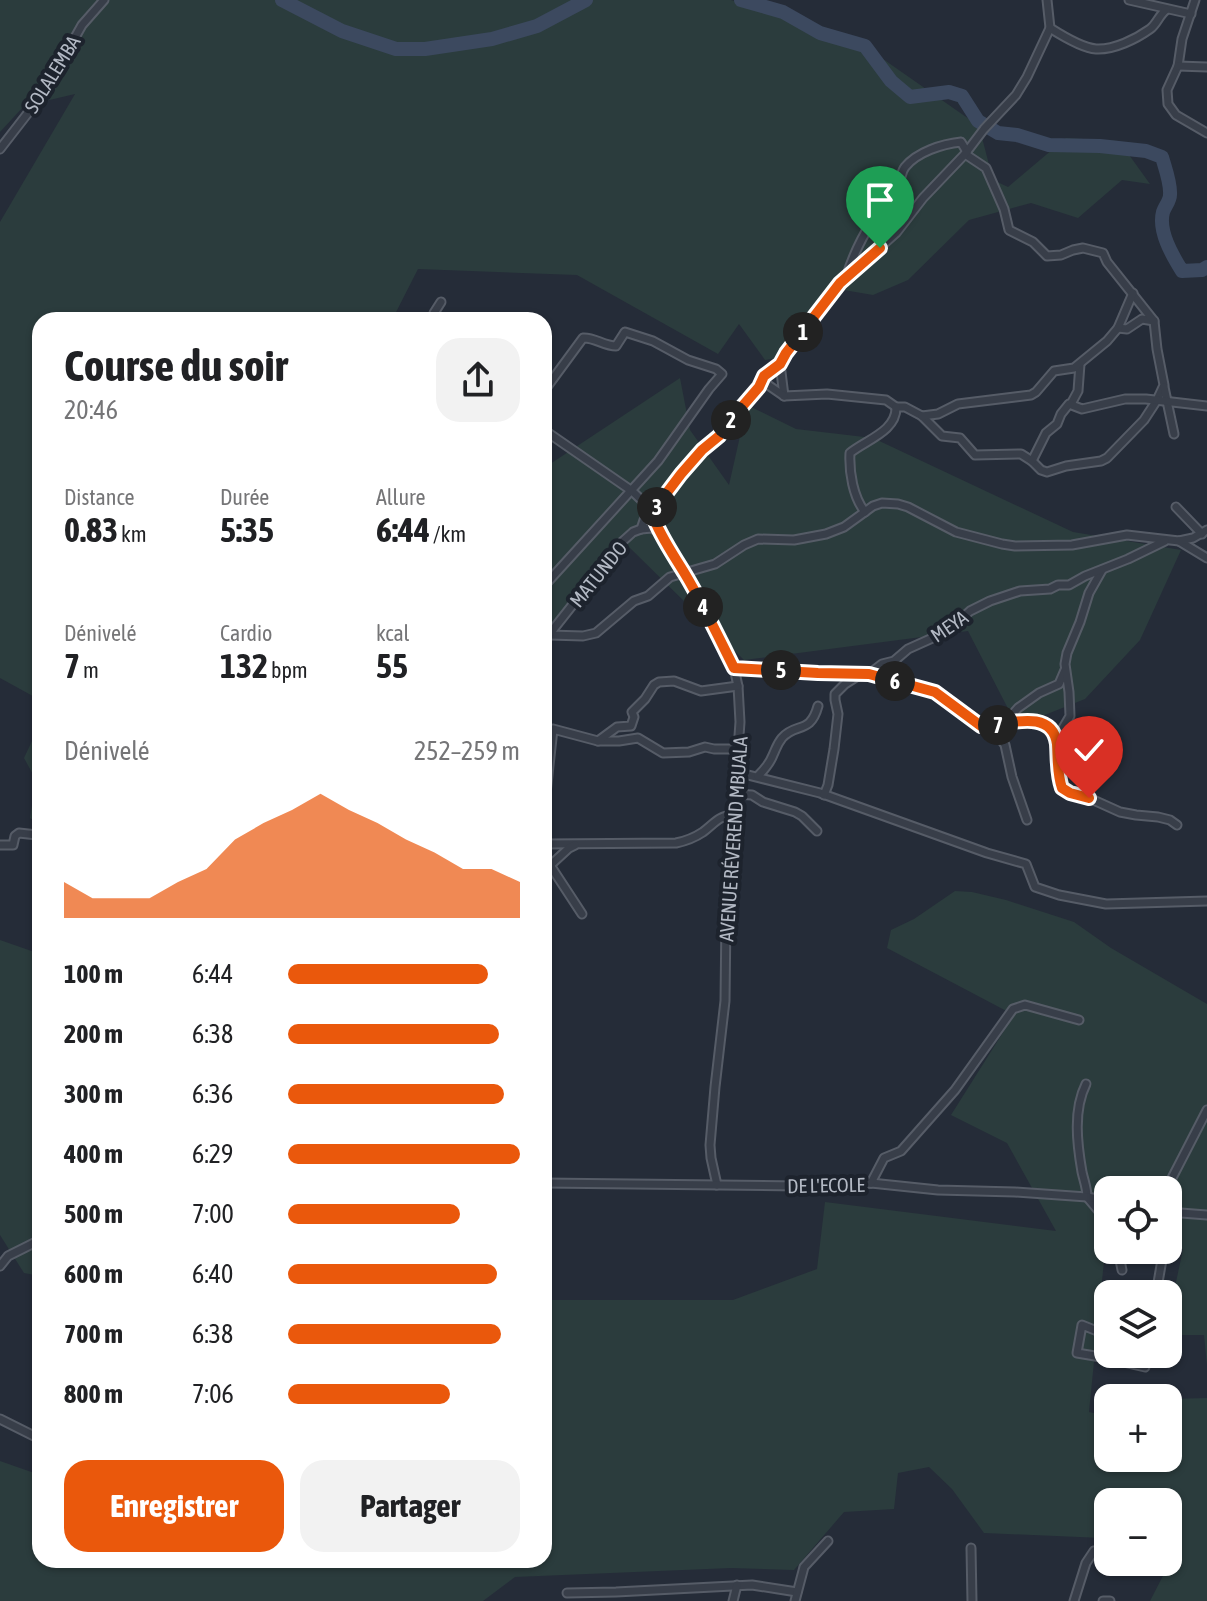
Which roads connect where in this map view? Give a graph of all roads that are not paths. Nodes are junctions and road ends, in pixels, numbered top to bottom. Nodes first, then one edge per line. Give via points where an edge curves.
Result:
1 (104, 0) edge
2 (1047, 0) edge
3 (1129, 0) edge
4 (1195, 0) edge
5 (1166, 10) junction
6 (1191, 14) junction
7 (1050, 28) junction
8 (1178, 66) junction
9 (1207, 67) edge
10 (1207, 133) edge
11 (0, 149) edge
12 (966, 153) junction
13 (847, 277) junction
14 (1133, 293) junction
15 (441, 302) dead end
16 (435, 312) edge
17 (1154, 321) junction
18 (1118, 328) junction
19 (1080, 363) junction
20 (780, 364) junction
21 (552, 372) edge
22 (761, 380) junction
23 (1164, 385) junction
24 (784, 396) junction
25 (1157, 400) junction
26 (1168, 402) junction
27 (1071, 404) junction
28 (1207, 406) edge
29 (896, 407) junction
30 (922, 416) junction
31 (1174, 434) dead end
32 (552, 436) edge
33 (1032, 461) junction
34 (632, 491) junction
35 (1176, 507) dead end
36 (653, 512) junction
37 (865, 512) junction
38 (641, 529) junction
39 (658, 530) junction
40 (1204, 532) edge
41 (1167, 540) junction
42 (1179, 541) junction
43 (1207, 558) edge
44 (1103, 568) junction
45 (684, 573) junction
46 (552, 577) edge
47 (552, 630) edge
48 (552, 638) edge
49 (734, 668) junction
50 (1066, 668) junction
51 (869, 674) junction
52 (738, 686) junction
53 (818, 706) dead end
54 (1004, 724) junction
55 (981, 726) junction
56 (552, 738) edge
57 (1056, 740) junction
58 (598, 741) junction
59 (737, 749) junction
60 (736, 772) junction
61 (758, 776) junction
62 (735, 794) junction
63 (824, 795) junction
64 (733, 815) junction
65 (1027, 820) dead end
66 (1177, 825) dead end
67 (817, 831) dead end
68 (32, 834) edge
69 (552, 844) edge
70 (577, 844) junction
71 (0, 845) edge
72 (552, 863) edge
73 (552, 875) edge
74 (1207, 901) edge
75 (582, 914) dead end
76 (1079, 1020) dead end
77 (1086, 1084) dead end
78 (1207, 1110) edge
79 (1173, 1176) edge
80 (552, 1183) edge
81 (871, 1183) junction
82 (717, 1185) junction
83 (1087, 1197) junction
84 (1094, 1198) edge
85 (1094, 1205) edge
86 (1182, 1214) edge
87 (1207, 1215) edge
88 (32, 1244) edge
89 (1121, 1264) edge
90 (0, 1266) edge
91 (1122, 1270) dead end
92 (1094, 1330) edge
93 (1094, 1356) edge
94 (0, 1419) edge
95 (32, 1435) edge
96 (828, 1541) dead end
97 (971, 1548) dead end
98 (1094, 1551) dead end
99 (737, 1585) junction
100 (797, 1592) junction
101 (567, 1593) dead end
102 (616, 1597) edge
103 (733, 1601) edge
104 (795, 1601) edge
105 (972, 1601) edge
106 (1074, 1601) edge
107 (1103, 1601) edge
108 (1110, 1601) edge

1 - 11 street, SOLALEMBA
2 - 7 street
3 - 5 street
4 - 6 street
5 - 6 street
5 - 7 street via 1152,28 1101,49
6 - 8 street
7 - 12 street via 1016,95
8 - 9 street
8 - 10 street via 1167,90 1168,104 1176,115
12 - 13 street via 896,233
12 - 13 street via 961,142 952,143 928,151 903,169 865,233
12 - 14 street via 986,168 1009,230 1047,256 1083,248 1103,253
13 - 20 street, MATUNDO
14 - 17 street
14 - 18 street
15 - 16 street
17 - 18 street via 1142,319 1130,328
17 - 23 street
18 - 19 street
19 - 27 street via 1078,391
19 - 30 street via 1054,371 1025,397 958,404
20 - 22 street, MATUNDO
20 - 24 street
21 - 34 street via 583,338 616,346 625,332 720,372
22 - 24 street
22 - 36 street, MATUNDO
23 - 25 street
23 - 26 street
24 - 29 street via 855,396 886,400
25 - 26 street
25 - 27 street via 1125,399 1082,409
25 - 33 street via 1101,461 1047,472
26 - 28 street
26 - 31 street
27 - 33 street via 1046,433
29 - 30 street
29 - 37 street via 888,427 850,453 856,496
30 - 33 street via 942,436 960,438 975,455 1021,454
32 - 34 street
34 - 36 street
34 - 46 street
35 - 40 street
36 - 38 street, MATUNDO
36 - 39 street, AVENUE RÉVEREND MBUALA
37 - 41 street via 882,503 898,504 956,532 1015,546 1072,545 1127,535
37 - 45 street via 826,534 758,539 715,564
38 - 39 street
38 - 47 street, MATUNDO via 623,541
39 - 45 street, AVENUE RÉVEREND MBUALA
40 - 42 street
41 - 42 street
41 - 44 street, MEYA
42 - 43 street
44 - 50 street via 1085,603
44 - 51 street, MEYA via 1069,585 990,601
45 - 48 street via 664,580 596,633
45 - 49 street, AVENUE RÉVEREND MBUALA
49 - 51 street
49 - 52 street, AVENUE RÉVEREND MBUALA
50 - 54 street via 1059,684 1018,708
50 - 57 street via 1070,716
51 - 55 street via 935,692
51 - 63 street, MEYA via 856,677 835,694 838,714
52 - 58 street via 701,691 674,681 659,682 632,712 631,726 617,727
52 - 59 street, AVENUE RÉVEREND MBUALA
53 - 61 street via 808,724 785,734
54 - 55 street
54 - 57 street via 1041,721
55 - 65 street via 1005,745
56 - 58 street via 553,729
57 - 66 street via 1065,791 1120,812
58 - 59 street via 638,738 663,753
59 - 60 street, AVENUE RÉVEREND MBUALA
60 - 61 street
60 - 62 street, AVENUE RÉVEREND MBUALA
61 - 63 street
62 - 64 street, AVENUE RÉVEREND MBUALA
62 - 67 street via 795,812
63 - 74 street via 1026,864 1035,887 1059,895 1106,904
64 - 70 street via 723,815 688,841
64 - 82 street, AVENUE RÉVEREND MBUALA via 725,1001 710,1145
68 - 71 street via 19,833 13,845
69 - 70 street
70 - 72 street
73 - 75 street
76 - 81 street via 1025,1005 1013,1009 955,1090 901,1151 884,1158
77 - 83 street via 1077,1134
78 - 79 street
80 - 82 street, DE L'ECOLE
81 - 82 street, DE L'ECOLE
81 - 83 street, DE L'ECOLE
83 - 84 street, DE L'ECOLE
83 - 85 street
86 - 87 street
88 - 90 street
89 - 91 street
92 - 93 street via 1082,1325 1077,1353
94 - 95 street
96 - 100 street via 804,1567
97 - 105 street
98 - 106 street
99 - 100 street
99 - 102 street
99 - 103 street
100 - 104 street
101 - 102 street
107 - 108 street

